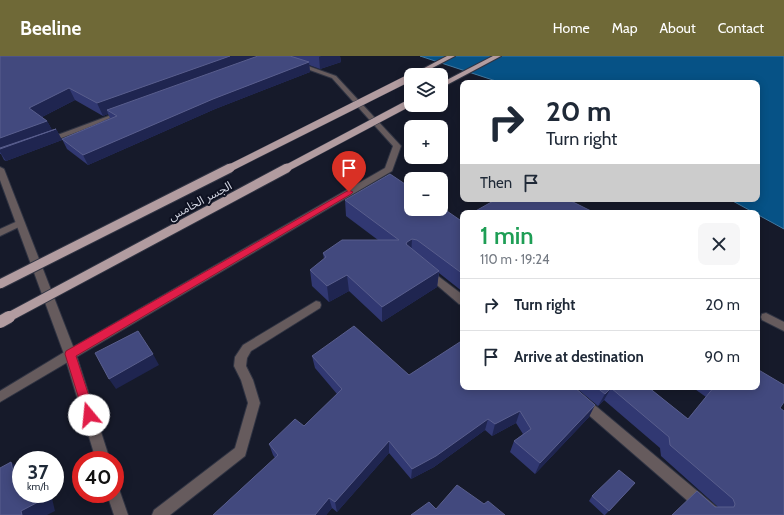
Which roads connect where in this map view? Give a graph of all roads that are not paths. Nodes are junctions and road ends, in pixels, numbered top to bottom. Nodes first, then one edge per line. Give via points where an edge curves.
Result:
1 (452, 56) edge
2 (498, 56) edge
3 (272, 57) edge
4 (428, 68) edge
5 (404, 81) edge
6 (448, 82) edge
7 (404, 106) edge
8 (126, 112) edge
9 (45, 142) edge
10 (0, 169) edge
11 (20, 223) junction
12 (0, 233) edge
13 (418, 264) edge
14 (0, 284) edge
15 (460, 299) edge
16 (316, 305) dead end
17 (766, 317) dead end
18 (0, 322) edge
19 (784, 327) edge
20 (70, 354) junction
21 (569, 390) edge
22 (0, 397) edge
23 (100, 451) edge
24 (117, 503) edge
25 (121, 515) edge
26 (159, 515) edge
27 (715, 515) edge

1 - 4 main road
2 - 6 main road
3 - 20 street via 334,77 397,146 389,169
5 - 14 main road, الجسر الخامس, bridge
7 - 18 main road, الجسر الخامس, bridge
8 - 9 street
10 - 11 street
11 - 12 street
11 - 20 street
13 - 15 street
16 - 26 street via 247,348 240,357 240,366 254,403 240,452
17 - 19 street
20 - 22 street
20 - 23 street
21 - 27 street
24 - 25 street

